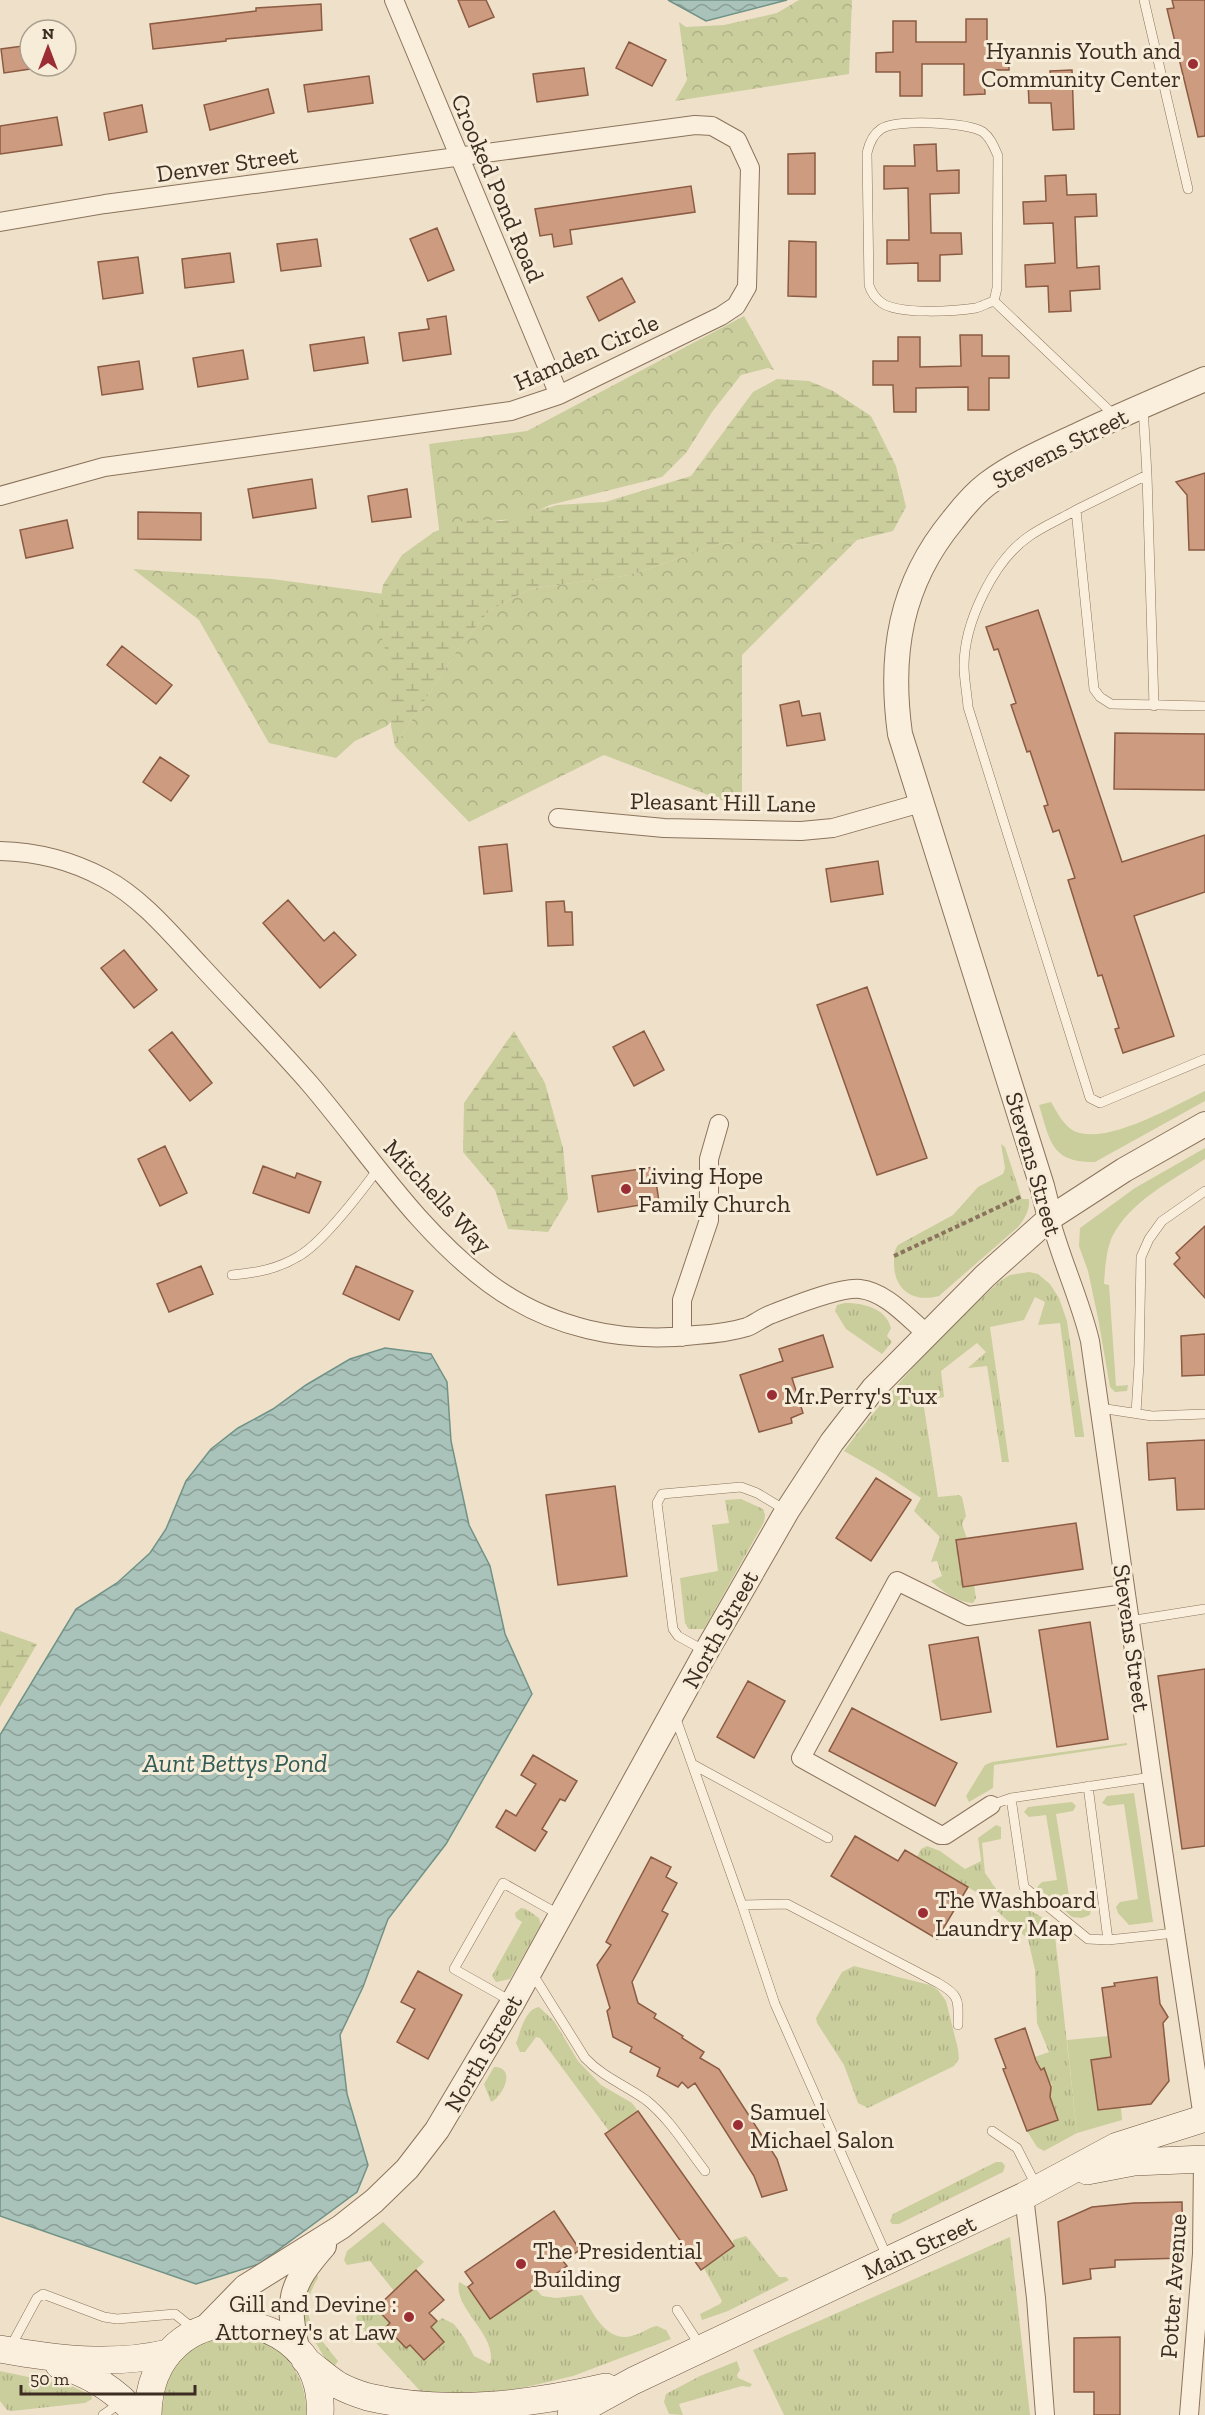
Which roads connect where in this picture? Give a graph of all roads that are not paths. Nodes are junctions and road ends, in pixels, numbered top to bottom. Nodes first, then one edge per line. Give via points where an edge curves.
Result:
1 (394, 0) edge
2 (1144, 0) edge
3 (460, 158) junction
4 (1188, 189) dead end
5 (0, 222) edge
6 (994, 301) junction
7 (1205, 380) edge
8 (559, 395) junction
9 (1143, 406) junction
10 (1116, 417) junction
11 (1147, 475) junction
12 (0, 496) edge
13 (1076, 510) junction
14 (1154, 706) junction
15 (1205, 706) edge
16 (921, 803) junction
17 (558, 818) dead end
18 (0, 852) edge
19 (1205, 1059) edge
20 (719, 1124) dead end
21 (1205, 1124) edge
22 (378, 1169) junction
23 (1205, 1191) edge
24 (1050, 1218) junction
25 (232, 1275) dead end
26 (926, 1333) junction
27 (682, 1337) junction
28 (1100, 1408) junction
29 (1136, 1413) junction
30 (1205, 1414) edge
31 (787, 1511) junction
32 (1125, 1594) junction
33 (1205, 1609) edge
34 (1130, 1621) junction
35 (706, 1652) junction
36 (674, 1711) junction
37 (692, 1764) junction
38 (1152, 1777) junction
39 (1088, 1786) junction
40 (1011, 1798) junction
41 (991, 1805) joint
42 (828, 1838) dead end
43 (742, 1905) junction
44 (561, 1916) junction
45 (1174, 1934) junction
46 (1108, 1940) junction
47 (531, 1971) junction
48 (513, 2002) junction
49 (957, 2025) dead end
50 (1204, 2118) edge
51 (992, 2131) dead end
52 (1204, 2159) edge
53 (705, 2171) dead end
54 (1066, 2175) junction
55 (1031, 2193) junction
56 (341, 2227) junction
57 (889, 2261) junction
58 (1202, 2286) edge
59 (677, 2310) dead end
60 (201, 2330) junction
61 (4, 2349) edge
62 (702, 2349) junction
63 (168, 2353) junction
64 (302, 2356) junction
65 (633, 2381) junction
66 (121, 2410) edge
67 (148, 2415) edge
68 (320, 2415) edge
69 (571, 2415) edge
70 (1045, 2415) edge
71 (1189, 2415) edge

1 - 3 street, Crooked Pond Road
2 - 4 lane
3 - 5 street, Denver Street via 105,204
3 - 8 street, Crooked Pond Road
3 - 8 street, Hamden Circle via 695,125 724,131 737,141 746,156 750,168 747,287 736,306
6 - 6 lane via 998,156 990,138 970,127 951,125 899,124 880,129 869,143 867,153 871,292 890,307 916,310 978,308
6 - 10 lane
7 - 9 street, Stevens Street
8 - 12 street, Hamden Circle via 511,411 104,467
9 - 10 street, Stevens Street
9 - 11 lane
10 - 16 street, Stevens Street via 1035,455 987,484 946,528 918,573 906,604 895,673 900,734
11 - 13 lane
11 - 14 lane
13 - 14 lane via 1094,689 1111,704
13 - 19 lane via 1027,537 996,572 974,616 968,639 964,665 968,707 1090,1098 1100,1103
14 - 15 lane
16 - 17 street, Pleasant Hill Lane via 833,828 801,831 664,828
16 - 24 street, Stevens Street
18 - 22 street, Mitchells Way via 37,853 69,861 131,895 310,1085
20 - 27 street via 709,1159 709,1220 682,1300
21 - 24 street, North Street
22 - 25 lane via 302,1255 262,1272
22 - 27 street, Mitchells Way via 456,1254 488,1282 523,1304 591,1332
23 - 29 lane via 1162,1221 1141,1257
24 - 26 street, North Street
24 - 28 street, Stevens Street via 1083,1311
26 - 27 street, Mitchells Way via 878,1295 850,1289 770,1314 748,1327
26 - 31 street, North Street via 867,1396
28 - 29 lane
28 - 32 street, Stevens Street
29 - 30 lane
31 - 35 street, North Street
31 - 35 lane via 741,1487 662,1494 658,1498 673,1629
32 - 34 street, Stevens Street
32 - 41 street via 968,1616 897,1581 801,1758 939,1836
33 - 34 lane
34 - 38 street, Stevens Street
35 - 36 street, North Street
36 - 37 lane
36 - 44 street, North Street
37 - 42 lane
37 - 43 lane
38 - 39 lane
38 - 45 street, Stevens Street
39 - 40 lane
39 - 46 lane
40 - 41 lane
40 - 46 lane via 1024,1887 1088,1939
43 - 49 lane via 787,1904 951,1990 958,1999
43 - 57 lane via 775,2004
44 - 47 street, North Street
44 - 48 lane via 503,1883 454,1969
45 - 46 lane
45 - 50 street, Stevens Street
47 - 48 street, North Street
47 - 53 lane via 585,2058 663,2116
48 - 56 street, North Street via 438,2130 391,2186
50 - 54 main road, Main Street via 1117,2146
51 - 55 lane via 1017,2148
52 - 54 main road via 1134,2162
52 - 58 street, Potter Avenue
54 - 55 main road, Main Street
55 - 57 main road, Main Street
55 - 70 street
56 - 60 street, North Street via 245,2287
56 - 64 street, North Street via 300,2275 294,2288 292,2325
57 - 62 main road, Main Street
58 - 71 street, Potter Avenue
59 - 62 lane
60 - 61 lane via 176,2314 117,2319 43,2294
60 - 63 main road
60 - 64 main road, Main Street via 225,2323 265,2329 283,2338
61 - 63 main road via 80,2360 127,2360
61 - 66 main road via 88,2376 105,2385
62 - 65 main road, Main Street
63 - 67 main road via 152,2382
64 - 65 main road, Main Street via 349,2390 388,2404 431,2412 526,2404
64 - 68 main road via 317,2385
65 - 69 main road, Main Street

